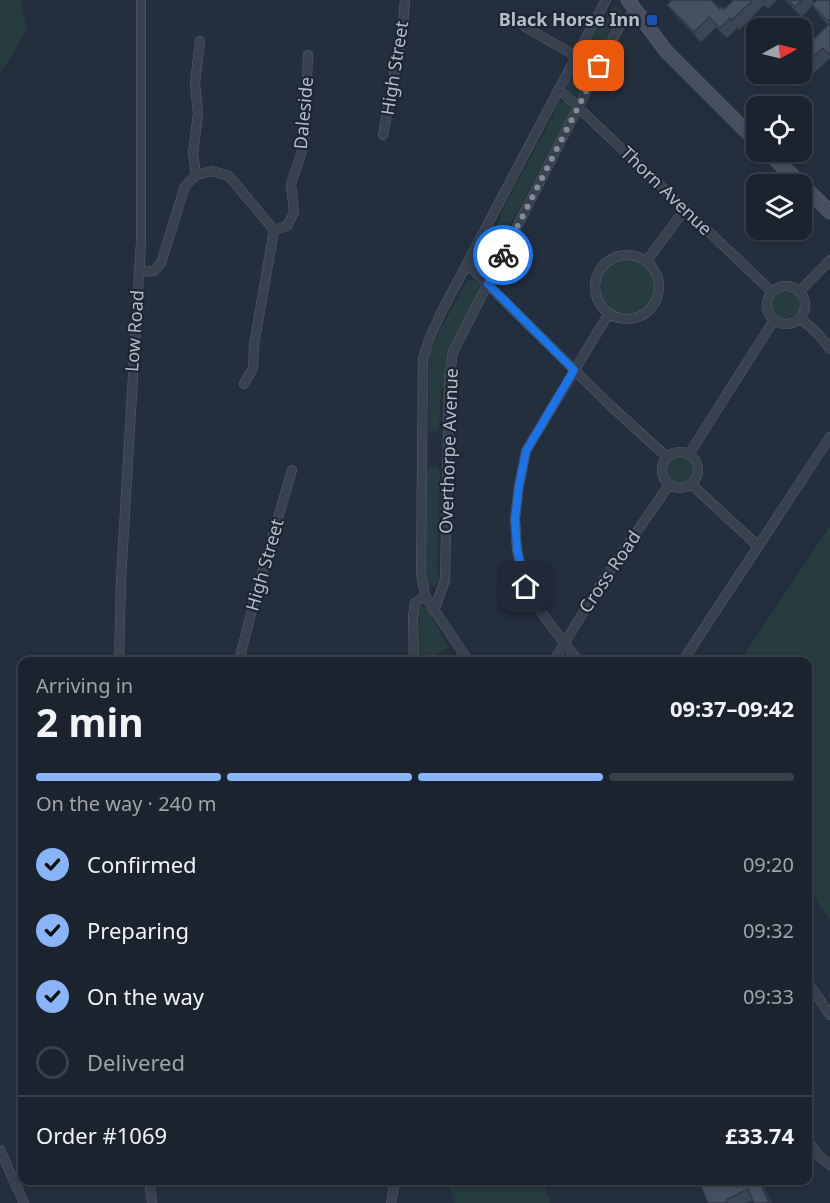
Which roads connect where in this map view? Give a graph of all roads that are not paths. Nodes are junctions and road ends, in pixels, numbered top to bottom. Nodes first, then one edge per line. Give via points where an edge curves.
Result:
1 (141, 0) edge
2 (405, 0) edge
3 (606, 0) edge
4 (631, 6) edge
5 (525, 27) dead end
6 (200, 41) dead end
7 (308, 55) dead end
8 (576, 56) junction
9 (559, 89) junction
10 (579, 106) junction
11 (746, 131) edge
12 (383, 135) dead end
13 (778, 162) edge
14 (196, 175) junction
15 (685, 209) junction
16 (830, 212) edge
17 (274, 230) junction
18 (830, 260) edge
19 (646, 262) junction
20 (467, 264) junction
21 (139, 272) junction
22 (488, 284) junction
23 (772, 292) junction
24 (799, 292) junction
25 (609, 313) junction
26 (801, 318) junction
27 (774, 320) junction
28 (830, 350) edge
29 (574, 370) junction
30 (244, 384) dead end
31 (830, 437) edge
32 (689, 454) junction
33 (667, 457) junction
34 (292, 470) dead end
35 (691, 484) junction
36 (669, 485) junction
37 (757, 545) junction
38 (425, 596) junction
39 (434, 610) junction
40 (564, 643) junction
41 (119, 657) edge
42 (242, 657) edge
43 (414, 657) edge
44 (466, 657) edge
45 (556, 657) edge
46 (575, 657) edge
47 (685, 657) edge
48 (812, 988) edge
49 (830, 1015) edge
50 (812, 1147) edge
51 (0, 1149) edge
52 (830, 1165) edge
53 (150, 1185) edge
54 (394, 1185) edge
55 (24, 1203) edge
56 (152, 1203) edge
57 (391, 1203) edge

1 - 21 street, Low Road
2 - 12 street, High Street
3 - 8 street, Overthorpe Avenue
4 - 10 street, Overthorpe Avenue
4 - 11 street via 666,51
5 - 8 street
6 - 14 street via 195,83
7 - 17 street, Daleside via 304,145 291,184 294,212 287,226
8 - 9 street, Overthorpe Avenue
9 - 10 street, Thorn Avenue
9 - 20 street, Overthorpe Avenue
10 - 15 street, Thorn Avenue
10 - 22 street, Overthorpe Avenue
13 - 16 street
14 - 17 street via 212,171 229,176
14 - 21 street via 185,186 161,262 154,271
15 - 19 street
15 - 23 street, Thorn Avenue
17 - 30 street via 253,368
18 - 24 street
19 - 25 street via 658,279 657,299 652,307 634,318
19 - 25 street via 622,256 602,268 596,292
20 - 22 street
20 - 38 street, Overthorpe Avenue via 423,358 421,573
21 - 41 street, Low Road
22 - 29 street
22 - 39 street, Overthorpe Avenue via 453,352 445,580
23 - 24 street via 785,286
23 - 27 street via 767,308
24 - 26 street via 805,302
25 - 29 street
26 - 27 street via 787,325
26 - 28 street
27 - 32 street
29 - 33 street
29 - 40 street via 526,451 515,519 526,587
31 - 37 street
32 - 33 street via 676,452
32 - 35 street via 697,470
33 - 36 street via 662,471
34 - 42 street, High Street
35 - 36 street via 681,488
35 - 37 street
36 - 40 street, Cross Road
37 - 47 street
38 - 39 street, Overthorpe Avenue
38 - 43 street via 415,603
39 - 44 street, Overthorpe Avenue
40 - 45 street, Cross Road
40 - 46 street
48 - 49 street
50 - 52 street
51 - 55 street
53 - 56 street
54 - 57 street

